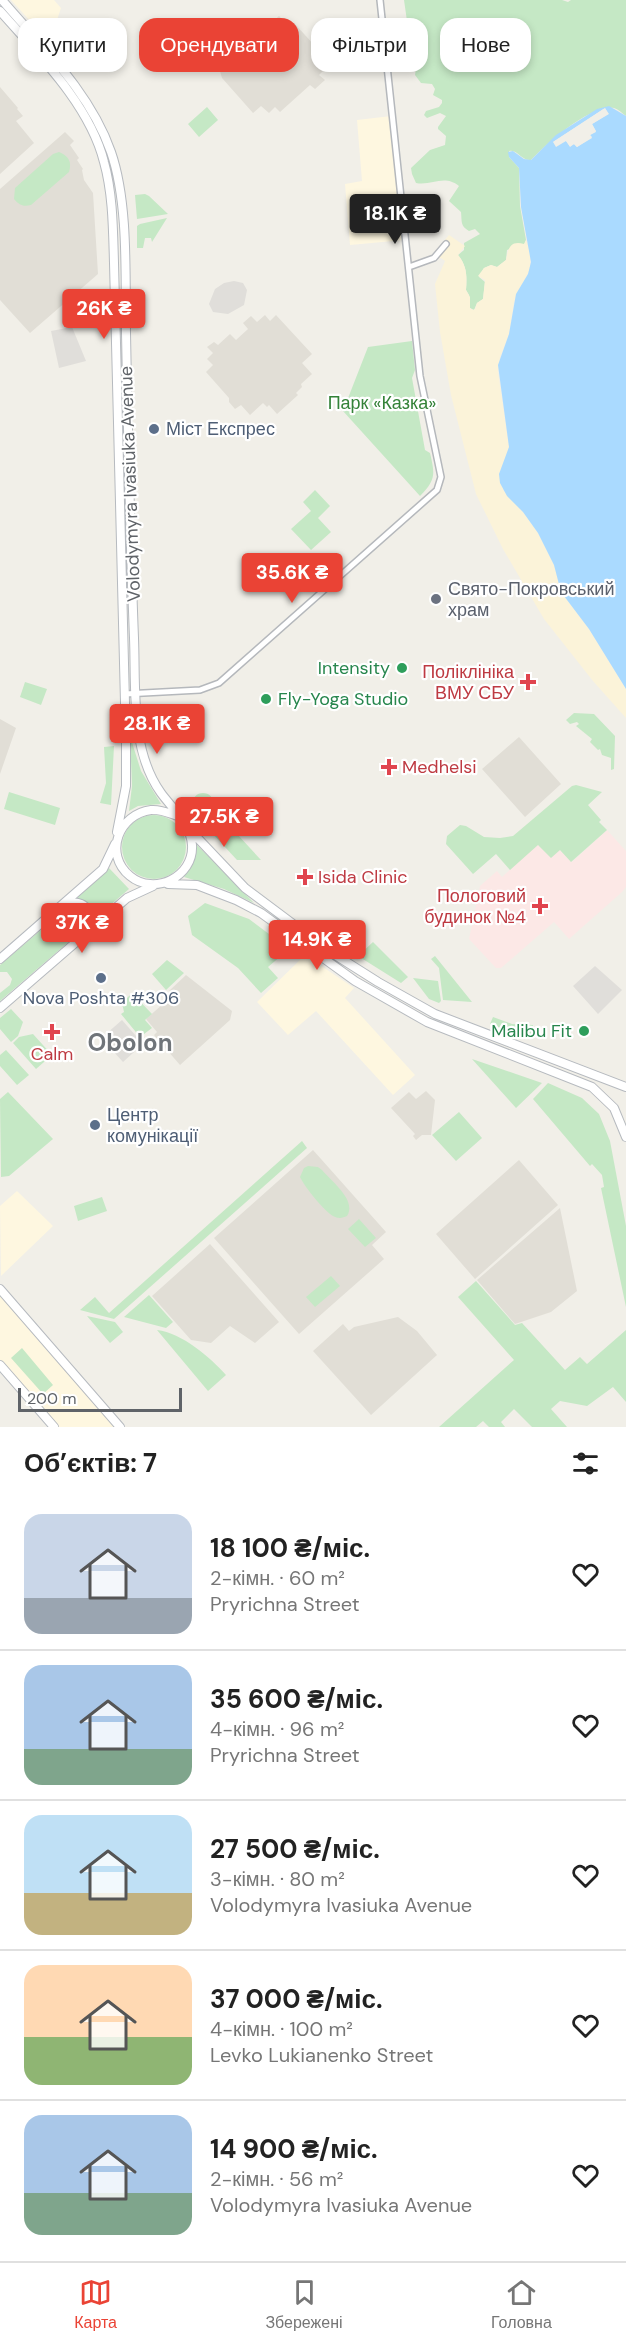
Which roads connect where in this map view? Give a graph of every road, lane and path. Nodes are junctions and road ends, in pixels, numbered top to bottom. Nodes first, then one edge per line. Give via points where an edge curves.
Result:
1 (2, 0) edge
2 (380, 0) edge
3 (0, 11) edge
4 (446, 244) dead end
5 (409, 267) junction
6 (136, 693) junction
7 (125, 694) junction
8 (178, 816) junction
9 (186, 826) junction
10 (116, 840) junction
11 (160, 884) junction
12 (62, 905) junction
13 (86, 934) junction
14 (0, 959) edge
15 (0, 1008) edge
16 (626, 1088) edge
17 (626, 1132) edge
18 (0, 1289) edge
19 (0, 1365) edge
20 (54, 1427) edge
21 (120, 1427) edge

1 - 6 main road, Volodymyra Ivasiuka Avenue via 82,96 105,136 117,172 124,256
2 - 5 street
3 - 7 main road, Volodymyra Ivasiuka Avenue via 75,101 104,161 114,254
4 - 5 street via 434,258
5 - 6 street via 420,376 441,477 437,490 219,683 200,690
6 - 7 street
6 - 8 main road, Volodymyra Ivasiuka Avenue via 142,751 158,789
7 - 10 main road, Volodymyra Ivasiuka Avenue via 126,786
8 - 9 main road
8 - 10 main road via 152,810 141,813 123,826
9 - 11 main road via 191,855 181,874
9 - 16 main road via 252,893 378,982 435,1014
10 - 11 main road via 122,867 128,875 145,884
10 - 12 main road via 103,869
11 - 13 main road via 127,898
11 - 17 main road via 197,885 236,900 355,981 427,1022 592,1087 614,1108
12 - 13 main road via 81,903 89,909 91,919
12 - 14 main road
13 - 15 main road
18 - 21 main road
19 - 20 main road

